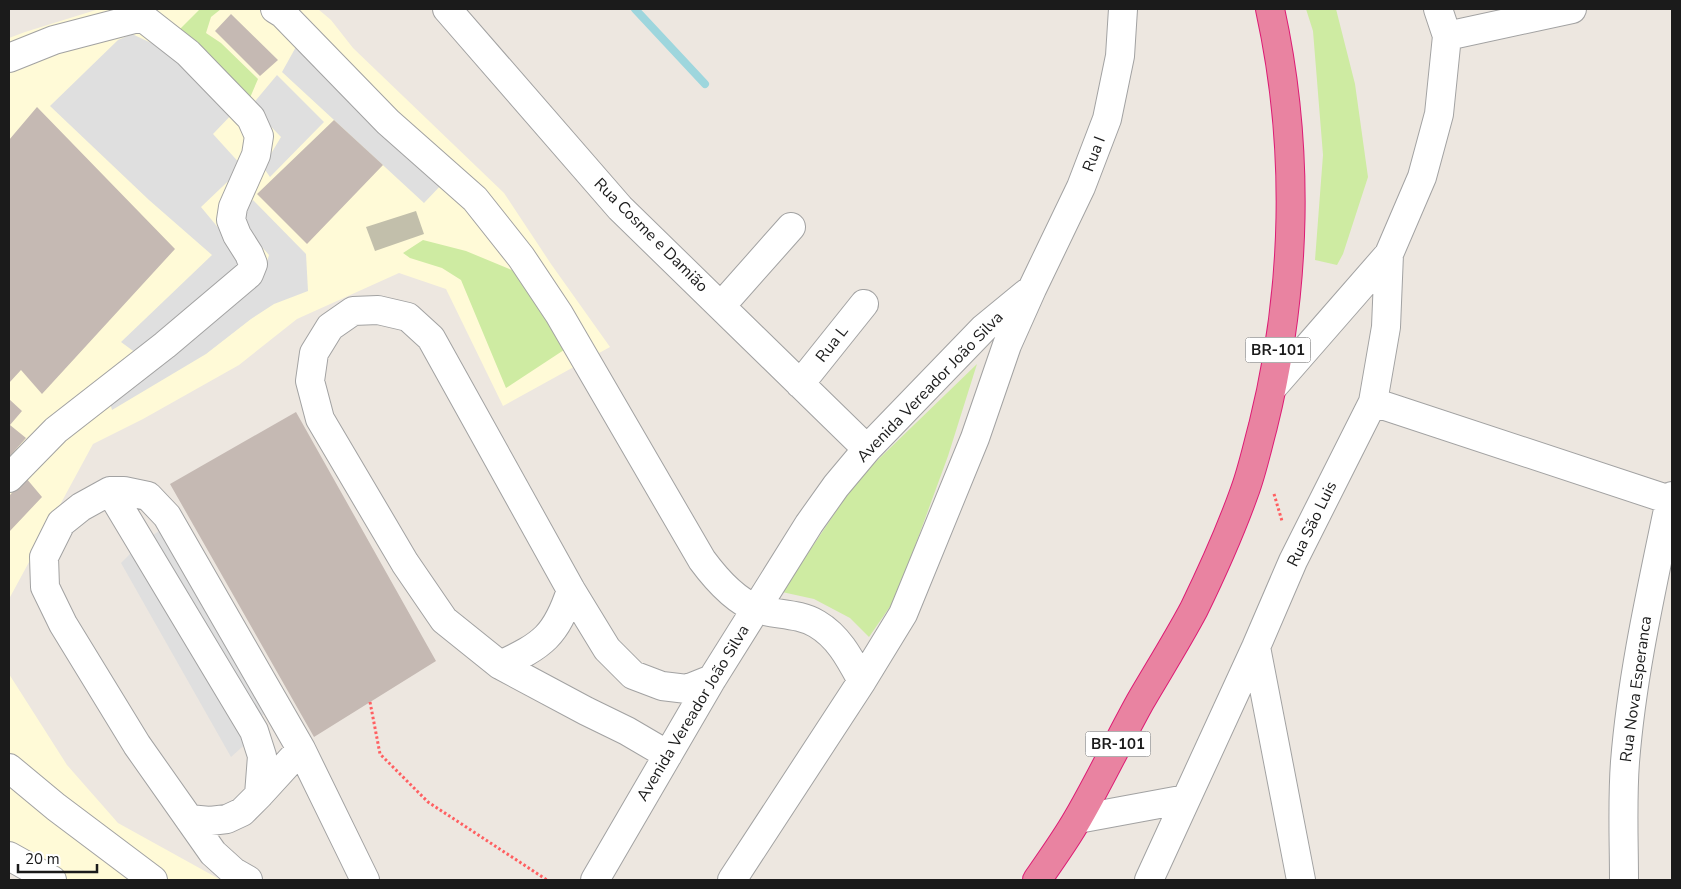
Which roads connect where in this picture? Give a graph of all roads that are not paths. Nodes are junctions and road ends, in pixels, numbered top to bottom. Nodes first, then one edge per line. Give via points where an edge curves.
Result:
1 (168, 9) edge
2 (275, 9) edge
3 (447, 9) edge
4 (1124, 9) edge
5 (1270, 9) edge
6 (1438, 9) edge
7 (1572, 9) edge
8 (142, 17) junction
9 (1447, 36) junction
10 (9, 58) edge
11 (791, 227) dead end
12 (1389, 254) junction
13 (1032, 288) junction
14 (864, 304) dead end
15 (721, 306) junction
16 (800, 384) junction
17 (1273, 387) junction
18 (1373, 402) junction
19 (867, 449) junction
20 (9, 478) edge
21 (110, 491) junction
22 (1671, 498) edge
23 (571, 590) junction
24 (756, 608) junction
25 (1256, 647) junction
26 (500, 665) junction
27 (712, 680) junction
28 (862, 681) junction
29 (301, 749) junction
30 (668, 756) junction
31 (9, 768) edge
32 (259, 795) junction
33 (1186, 799) junction
34 (189, 819) junction
35 (1078, 820) junction
36 (9, 856) edge
37 (606, 873) edge
38 (52, 880) edge
39 (153, 880) edge
40 (248, 880) edge
41 (365, 880) edge
42 (732, 880) edge
43 (1037, 880) edge
44 (1149, 880) edge
45 (1301, 880) edge
46 (1624, 880) edge

1 - 8 street
2 - 24 street via 388,122 475,199 521,257 559,314 702,560 718,581
3 - 15 street, Rua Cosme e Damião via 620,208
4 - 13 street, Rua I via 1120,56 1107,119 1082,187
5 - 17 highway, BR-101 via 1287,114 1291,178 1291,243
6 - 9 street
7 - 9 street
8 - 10 street via 54,40
8 - 20 street via 188,53 251,118 259,136 256,155 231,220 253,264 242,282 56,430
9 - 12 street via 1439,114 1422,177
11 - 15 street
12 - 17 street
12 - 18 street, Rua São Luis via 1386,327
13 - 19 street, Avenida Vereador João Silva via 984,328
13 - 28 street, Avenida Vereador João Silva via 903,614
14 - 16 street, Rua L
15 - 16 street, Rua Cosme e Damião
16 - 19 street, Rua Cosme e Damião
17 - 35 highway, BR-101 via 1244,492 1220,552 1194,608
18 - 22 street, Rua Nova Esperanca
18 - 25 street, Rua São Luis via 1293,561
19 - 24 street, Avenida Vereador João Silva via 809,524
21 - 29 street via 148,496 167,516
21 - 32 street via 254,731 262,756
21 - 34 street via 61,523 44,557 45,587 63,624 137,745
22 - 46 street, Rua Nova Esperanca via 1640,646 1626,753
23 - 26 street via 564,610 544,641
23 - 26 street via 431,338 408,317 378,310 353,311 330,327 314,353 310,381 320,419 405,563 444,620
23 - 27 street via 607,649 633,675 662,686 687,689
24 - 27 street, Avenida Vereador João Silva
24 - 28 street via 816,623 836,639
25 - 33 street, Rua São Luis
25 - 45 street
26 - 30 street
27 - 30 street, Avenida Vereador João Silva
28 - 42 street, Avenida Vereador João Silva
29 - 32 street
29 - 41 street
30 - 37 street, Avenida Vereador João Silva
31 - 39 street
32 - 34 street via 242,812 227,819
33 - 35 street
33 - 44 street, Rua São Luis
34 - 40 street via 212,853
35 - 43 highway, BR-101
36 - 38 street

